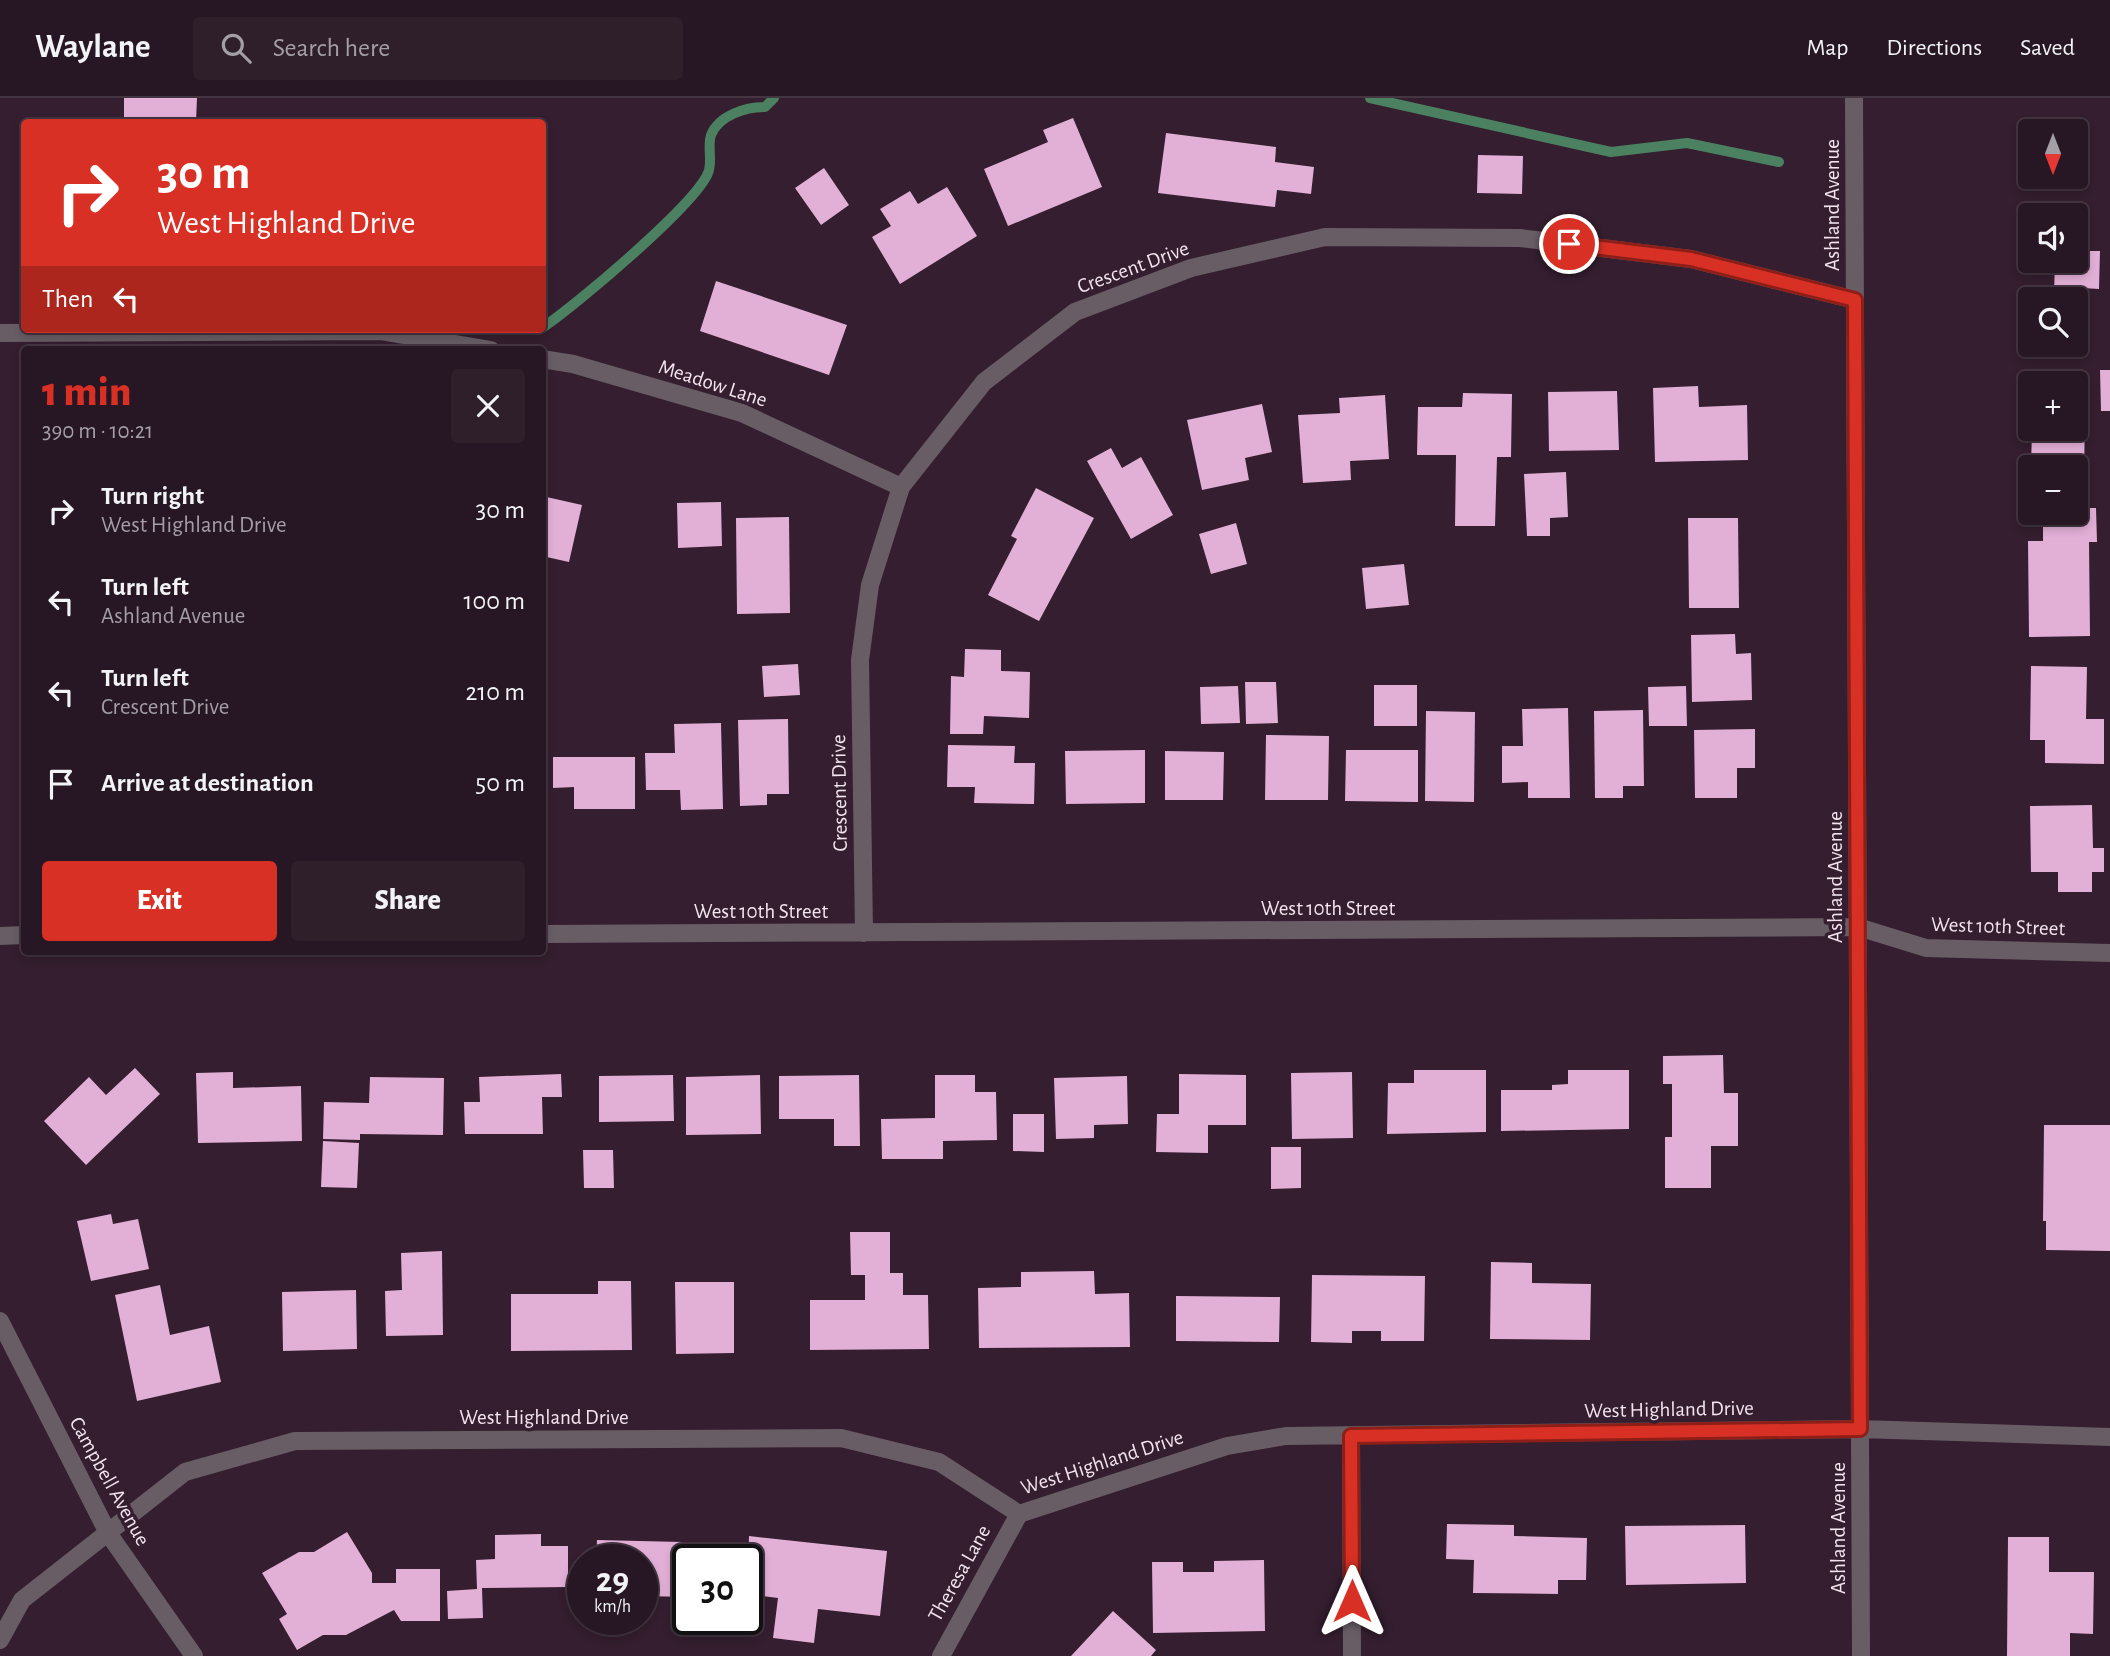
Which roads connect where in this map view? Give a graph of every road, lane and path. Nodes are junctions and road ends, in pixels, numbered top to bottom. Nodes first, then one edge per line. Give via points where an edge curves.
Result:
1 (1854, 98) edge
2 (1855, 300) junction
3 (0, 333) edge
4 (21, 333) edge
5 (392, 333) edge
6 (468, 346) edge
7 (546, 360) edge
8 (901, 488) junction
9 (1858, 928) junction
10 (864, 933) junction
11 (546, 934) edge
12 (21, 935) edge
13 (0, 936) edge
14 (2110, 953) edge
15 (0, 1321) edge
16 (1860, 1429) junction
17 (1351, 1436) junction
18 (2110, 1437) edge
19 (1018, 1514) junction
20 (108, 1533) junction
21 (0, 1640) edge
22 (194, 1656) edge
23 (941, 1656) edge
24 (1352, 1656) edge
25 (1861, 1656) edge

1 - 2 street, Ashland Avenue
2 - 8 street, Crescent Drive via 1691,259 1520,238 1325,237 1191,268 1075,312 984,382
2 - 9 street, Ashland Avenue
3 - 4 street
5 - 6 street
7 - 8 street, Meadow Lane via 742,413
8 - 10 street, Crescent Drive via 870,585 860,660
9 - 10 street, West 10th Street
9 - 14 street, West 10th Street via 1926,948
9 - 16 street, Ashland Avenue
10 - 11 street, West 10th Street
12 - 13 street
15 - 20 street, Campbell Avenue
16 - 17 street, West Highland Drive
16 - 18 street, West Highland Drive
16 - 25 street, Ashland Avenue
17 - 19 street, West Highland Drive via 1286,1436 1227,1446
17 - 24 street
19 - 20 street, West Highland Drive via 939,1462 841,1437 295,1441 185,1472
19 - 23 street, Theresa Lane
20 - 21 street, West Highland Drive via 22,1600
20 - 22 street, Campbell Avenue

